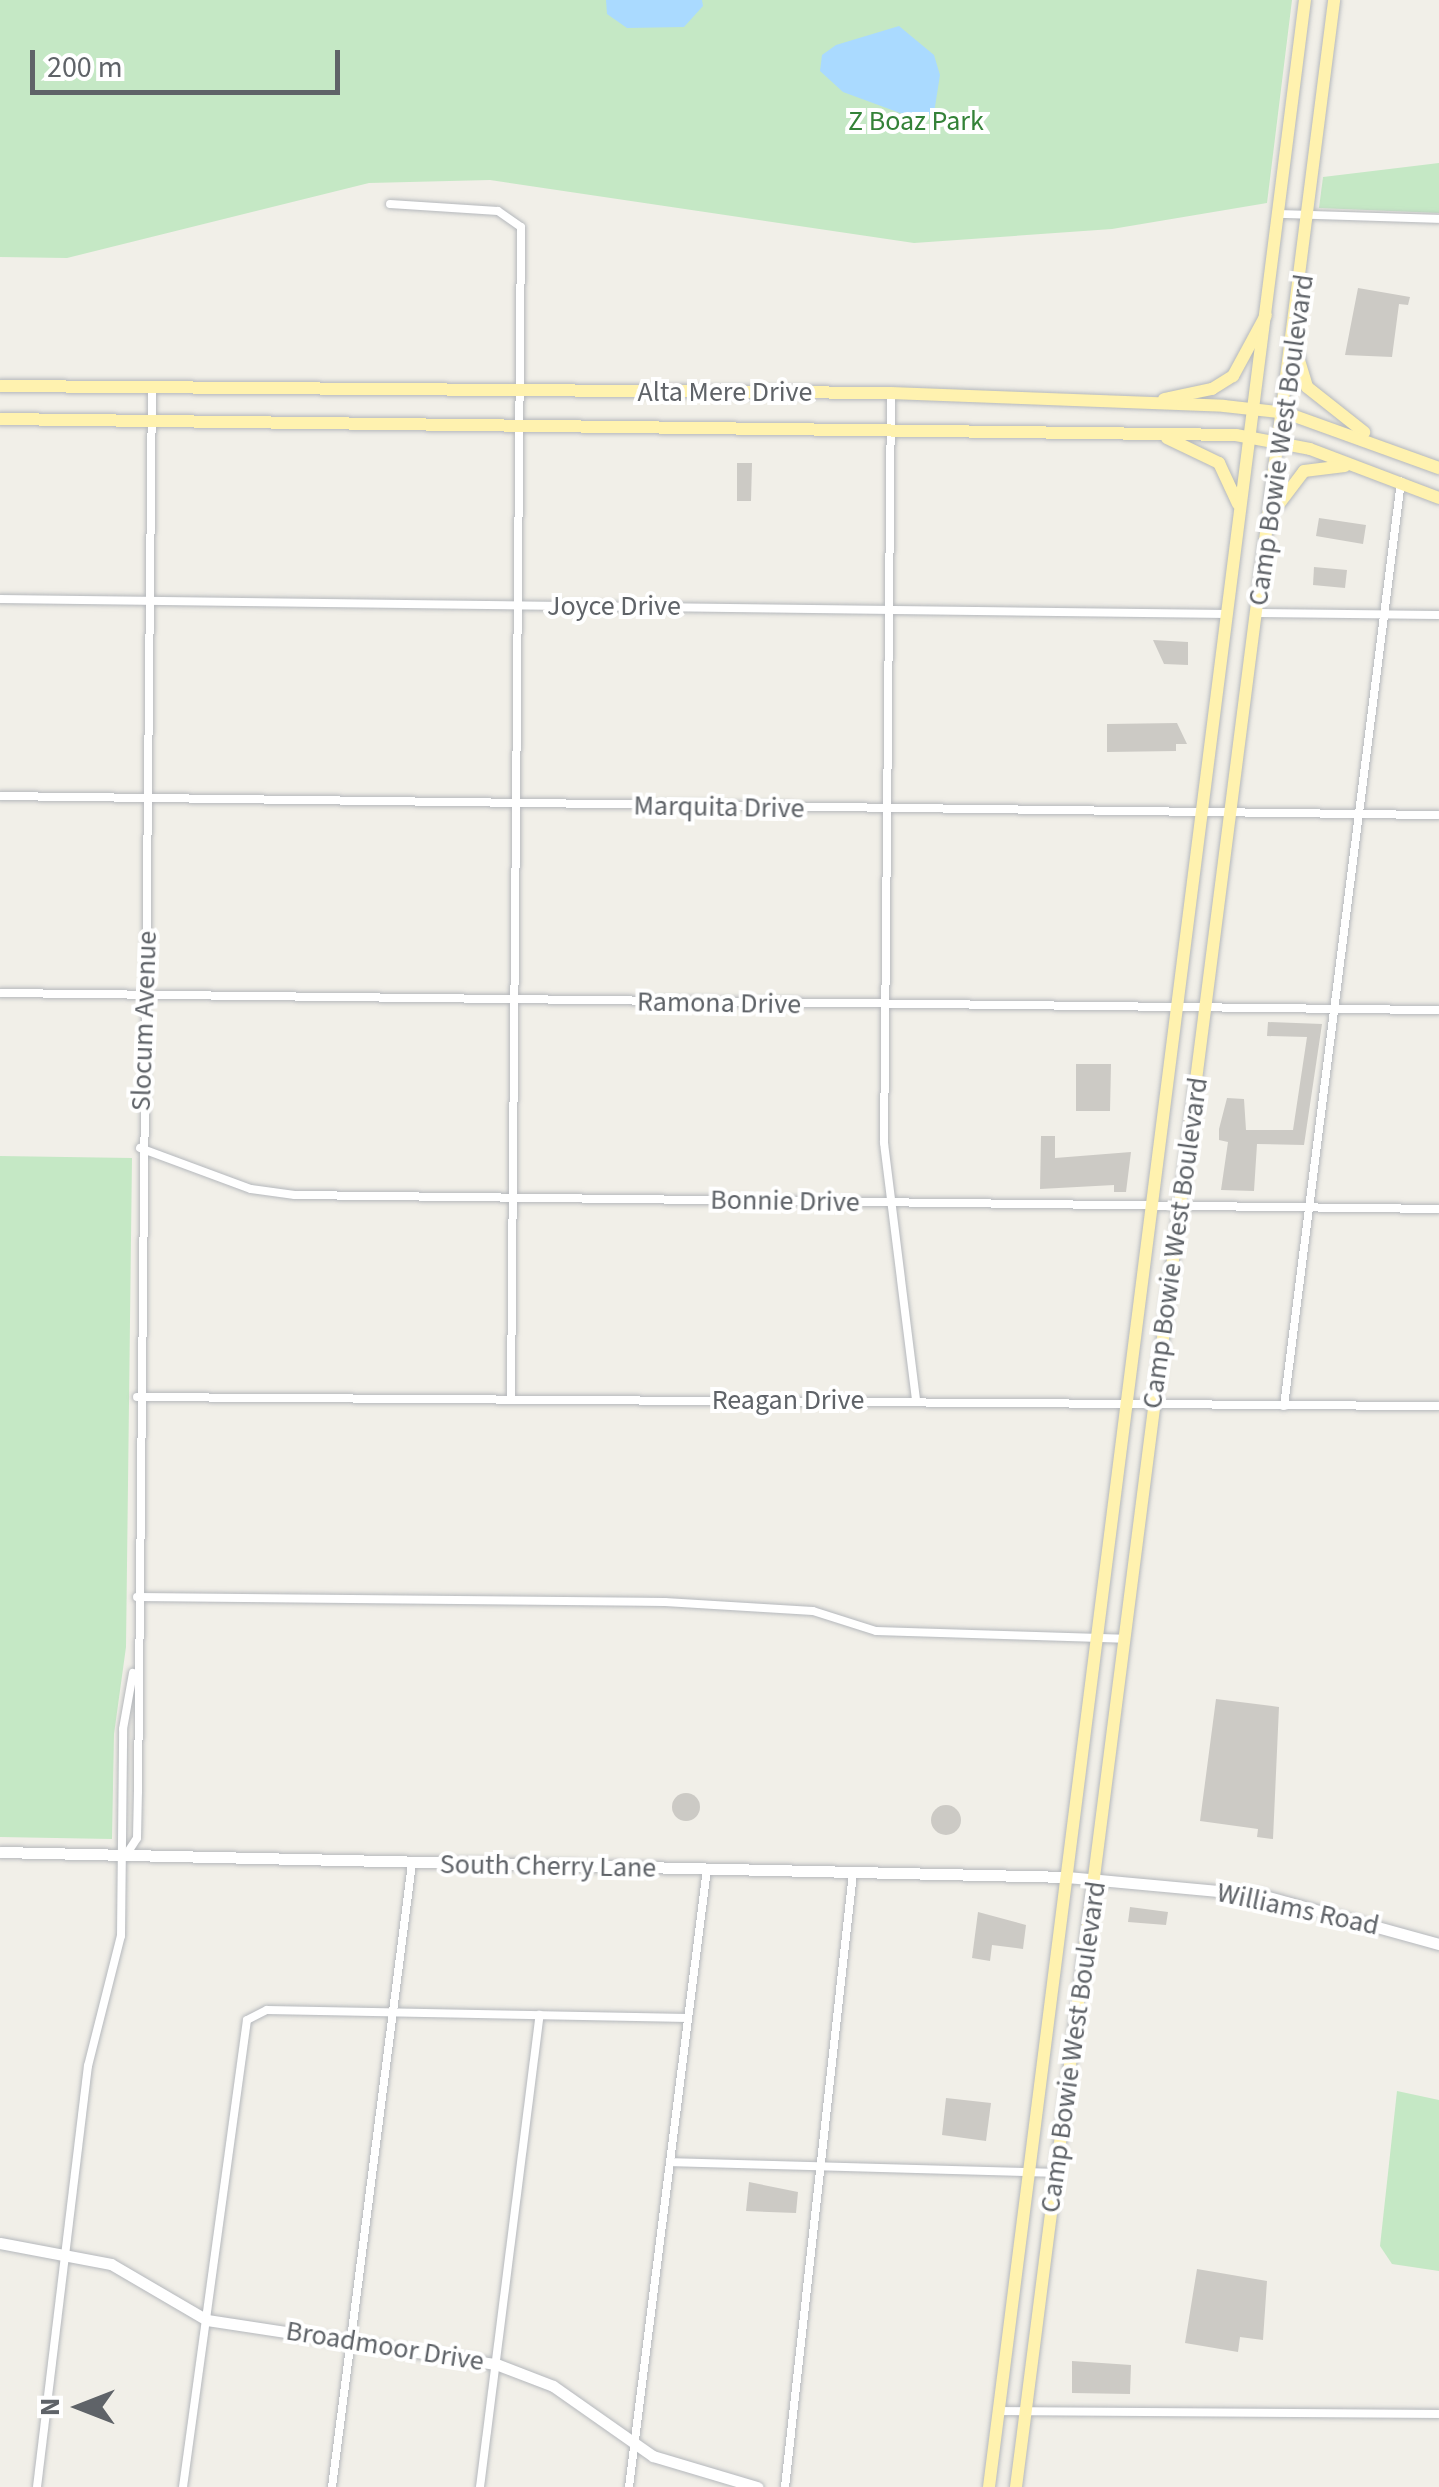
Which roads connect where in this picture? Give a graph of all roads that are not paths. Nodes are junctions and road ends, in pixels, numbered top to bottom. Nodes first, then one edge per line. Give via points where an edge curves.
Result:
1 (1305, 0) edge
2 (1334, 0) edge
3 (390, 204) dead end
4 (1282, 214) junction
5 (1310, 217) junction
6 (1439, 219) edge
7 (1268, 312) junction
8 (1296, 330) junction
9 (0, 386) edge
10 (152, 388) junction
11 (520, 390) junction
12 (891, 393) junction
13 (1142, 403) junction
14 (1256, 408) junction
15 (1286, 413) junction
16 (0, 419) edge
17 (152, 420) junction
18 (520, 423) junction
19 (890, 426) junction
20 (1140, 432) junction
21 (1252, 436) junction
22 (1282, 442) junction
23 (1387, 446) junction
24 (1362, 467) junction
25 (1439, 468) edge
26 (1400, 481) junction
27 (1439, 498) edge
28 (1236, 553) junction
29 (1260, 594) junction
30 (0, 599) edge
31 (151, 600) junction
32 (518, 606) junction
33 (889, 608) junction
34 (1258, 613) junction
35 (1228, 614) junction
36 (1384, 614) junction
37 (1439, 615) edge
38 (0, 796) edge
39 (148, 799) junction
40 (518, 804) junction
41 (887, 809) junction
42 (1234, 811) junction
43 (1204, 812) junction
44 (1358, 814) junction
45 (1439, 815) edge
46 (0, 993) edge
47 (146, 997) junction
48 (517, 999) junction
49 (884, 1004) junction
50 (1178, 1007) junction
51 (1206, 1008) junction
52 (1334, 1008) junction
53 (1439, 1010) edge
54 (140, 1148) junction
55 (515, 1197) junction
56 (887, 1202) junction
57 (1152, 1206) junction
58 (1181, 1207) junction
59 (1439, 1208) edge
60 (1308, 1209) junction
61 (138, 1397) junction
62 (511, 1400) junction
63 (916, 1400) junction
64 (1130, 1406) junction
65 (1153, 1406) junction
66 (1284, 1406) junction
67 (1439, 1406) edge
68 (137, 1597) junction
69 (1100, 1634) junction
70 (1124, 1639) junction
71 (136, 1654) junction
72 (0, 1852) edge
73 (126, 1855) junction
74 (412, 1862) junction
75 (707, 1869) junction
76 (853, 1873) junction
77 (1068, 1877) junction
78 (1095, 1880) junction
79 (1439, 1944) edge
80 (394, 2012) junction
81 (540, 2015) junction
82 (688, 2018) junction
83 (670, 2162) junction
84 (821, 2164) junction
85 (1030, 2170) junction
86 (1056, 2173) junction
87 (0, 2243) edge
88 (66, 2253) junction
89 (207, 2320) junction
90 (351, 2338) junction
91 (496, 2364) junction
92 (998, 2411) junction
93 (1439, 2414) edge
94 (1024, 2416) junction
95 (635, 2444) junction
96 (37, 2487) edge
97 (183, 2487) edge
98 (332, 2487) edge
99 (480, 2487) edge
100 (629, 2487) edge
101 (757, 2487) edge
102 (784, 2487) edge
103 (989, 2487) edge
104 (1016, 2487) edge

1 - 4 main road, Camp Bowie West Boulevard
2 - 5 main road, Camp Bowie West Boulevard
3 - 11 street via 498,211 522,227
4 - 5 street
4 - 7 main road, Camp Bowie West Boulevard
5 - 6 street
5 - 8 main road, Camp Bowie West Boulevard
7 - 13 main road via 1224,383
7 - 14 main road, Camp Bowie West Boulevard
8 - 15 main road, Camp Bowie West Boulevard
8 - 23 main road via 1307,386
9 - 10 main road, Alta Mere Drive
10 - 11 main road, Alta Mere Drive
10 - 17 street, Slocum Avenue
11 - 12 main road, Alta Mere Drive
11 - 18 street
12 - 13 main road, Alta Mere Drive
12 - 19 street
13 - 14 main road, Alta Mere Drive
14 - 15 main road, Alta Mere Drive
14 - 21 main road, Camp Bowie West Boulevard
15 - 22 main road, Camp Bowie West Boulevard
15 - 23 main road, Alta Mere Drive
16 - 17 main road, Alta Mere Drive
17 - 18 main road, Alta Mere Drive
17 - 31 street, Slocum Avenue
18 - 19 main road, Alta Mere Drive
18 - 32 street
19 - 20 main road, Alta Mere Drive
19 - 33 street
20 - 21 main road, Alta Mere Drive
20 - 28 main road via 1196,446 1226,470 1238,504
21 - 22 main road, Alta Mere Drive
21 - 28 main road, Camp Bowie West Boulevard
22 - 24 main road, Alta Mere Drive
22 - 29 main road, Camp Bowie West Boulevard
23 - 25 main road, Alta Mere Drive
24 - 26 main road, Alta Mere Drive
24 - 29 main road via 1320,465 1287,485
26 - 27 main road, Alta Mere Drive
26 - 36 street
28 - 35 main road, Camp Bowie West Boulevard
29 - 34 main road, Camp Bowie West Boulevard
30 - 31 street, Joyce Drive
31 - 32 street, Joyce Drive
31 - 39 street, Slocum Avenue
32 - 33 street, Joyce Drive
32 - 40 street
33 - 35 street, Joyce Drive
33 - 41 street
34 - 36 street
34 - 42 main road, Camp Bowie West Boulevard
35 - 43 main road, Camp Bowie West Boulevard
36 - 37 street
36 - 44 street
38 - 39 street, Marquita Drive
39 - 40 street, Marquita Drive
39 - 47 street, Slocum Avenue
40 - 41 street, Marquita Drive
40 - 48 street
41 - 43 street, Marquita Drive
41 - 49 street
42 - 43 street, Marquita Drive
42 - 44 street, Marquita Drive
42 - 51 main road, Camp Bowie West Boulevard
43 - 50 main road, Camp Bowie West Boulevard
44 - 45 street, Marquita Drive
44 - 52 street
46 - 47 street, Ramona Drive
47 - 48 street, Ramona Drive
47 - 54 street, Slocum Avenue
48 - 49 street, Ramona Drive
48 - 55 street
49 - 50 street, Ramona Drive
49 - 56 street
50 - 51 street, Ramona Drive
50 - 57 main road, Camp Bowie West Boulevard
51 - 52 street, Ramona Drive
51 - 58 main road, Camp Bowie West Boulevard
52 - 53 street, Ramona Drive
52 - 60 street
54 - 55 street, Bonnie Drive via 251,1190
54 - 61 street, Slocum Avenue
55 - 56 street, Bonnie Drive
55 - 62 street
56 - 57 street, Bonnie Drive
56 - 63 street
57 - 58 street, Bonnie Drive
57 - 64 main road, Camp Bowie West Boulevard
58 - 60 street, Bonnie Drive
58 - 65 main road, Camp Bowie West Boulevard
59 - 60 street, Bonnie Drive
60 - 66 street
61 - 62 street, Reagan Drive
61 - 68 street, Slocum Avenue
62 - 63 street, Reagan Drive
63 - 64 street, Reagan Drive
64 - 65 street, Reagan Drive
64 - 69 main road, Camp Bowie West Boulevard
65 - 66 street, Reagan Drive
65 - 70 main road, Camp Bowie West Boulevard
66 - 67 street, Reagan Drive
68 - 69 street via 660,1602 814,1611 876,1631
68 - 71 street, Slocum Avenue
69 - 70 street
69 - 77 main road, Camp Bowie West Boulevard
70 - 78 main road, Camp Bowie West Boulevard
71 - 73 street, Slocum Avenue via 123,1729
71 - 73 street, Slocum Avenue via 136,1838
72 - 73 street, South Cherry Lane
73 - 74 street, South Cherry Lane
73 - 88 street via 121,1936 88,2066
74 - 75 street, South Cherry Lane
74 - 80 street
75 - 76 street, South Cherry Lane
75 - 82 street
76 - 77 street, South Cherry Lane
76 - 84 street
77 - 78 street, South Cherry Lane
77 - 85 main road, Camp Bowie West Boulevard
78 - 79 street, Williams Road via 1261,1896
78 - 86 main road, Camp Bowie West Boulevard
80 - 81 street
80 - 89 street via 267,2010 247,2020
80 - 90 street
81 - 82 street
81 - 91 street
82 - 83 street
83 - 84 street
83 - 95 street
84 - 85 street
84 - 102 street
85 - 86 street
85 - 92 main road, Camp Bowie West Boulevard
86 - 94 main road, Camp Bowie West Boulevard
87 - 88 street, Broadmoor Drive
88 - 89 street, Broadmoor Drive via 111,2264
88 - 96 street
89 - 90 street, Broadmoor Drive
89 - 97 street
90 - 91 street, Broadmoor Drive
90 - 98 street
91 - 95 street, Broadmoor Drive via 553,2386
91 - 99 street
92 - 94 street
92 - 103 main road, Camp Bowie West Boulevard
93 - 94 street
94 - 104 main road, Camp Bowie West Boulevard
95 - 100 street
95 - 101 street, Broadmoor Drive via 694,2474

